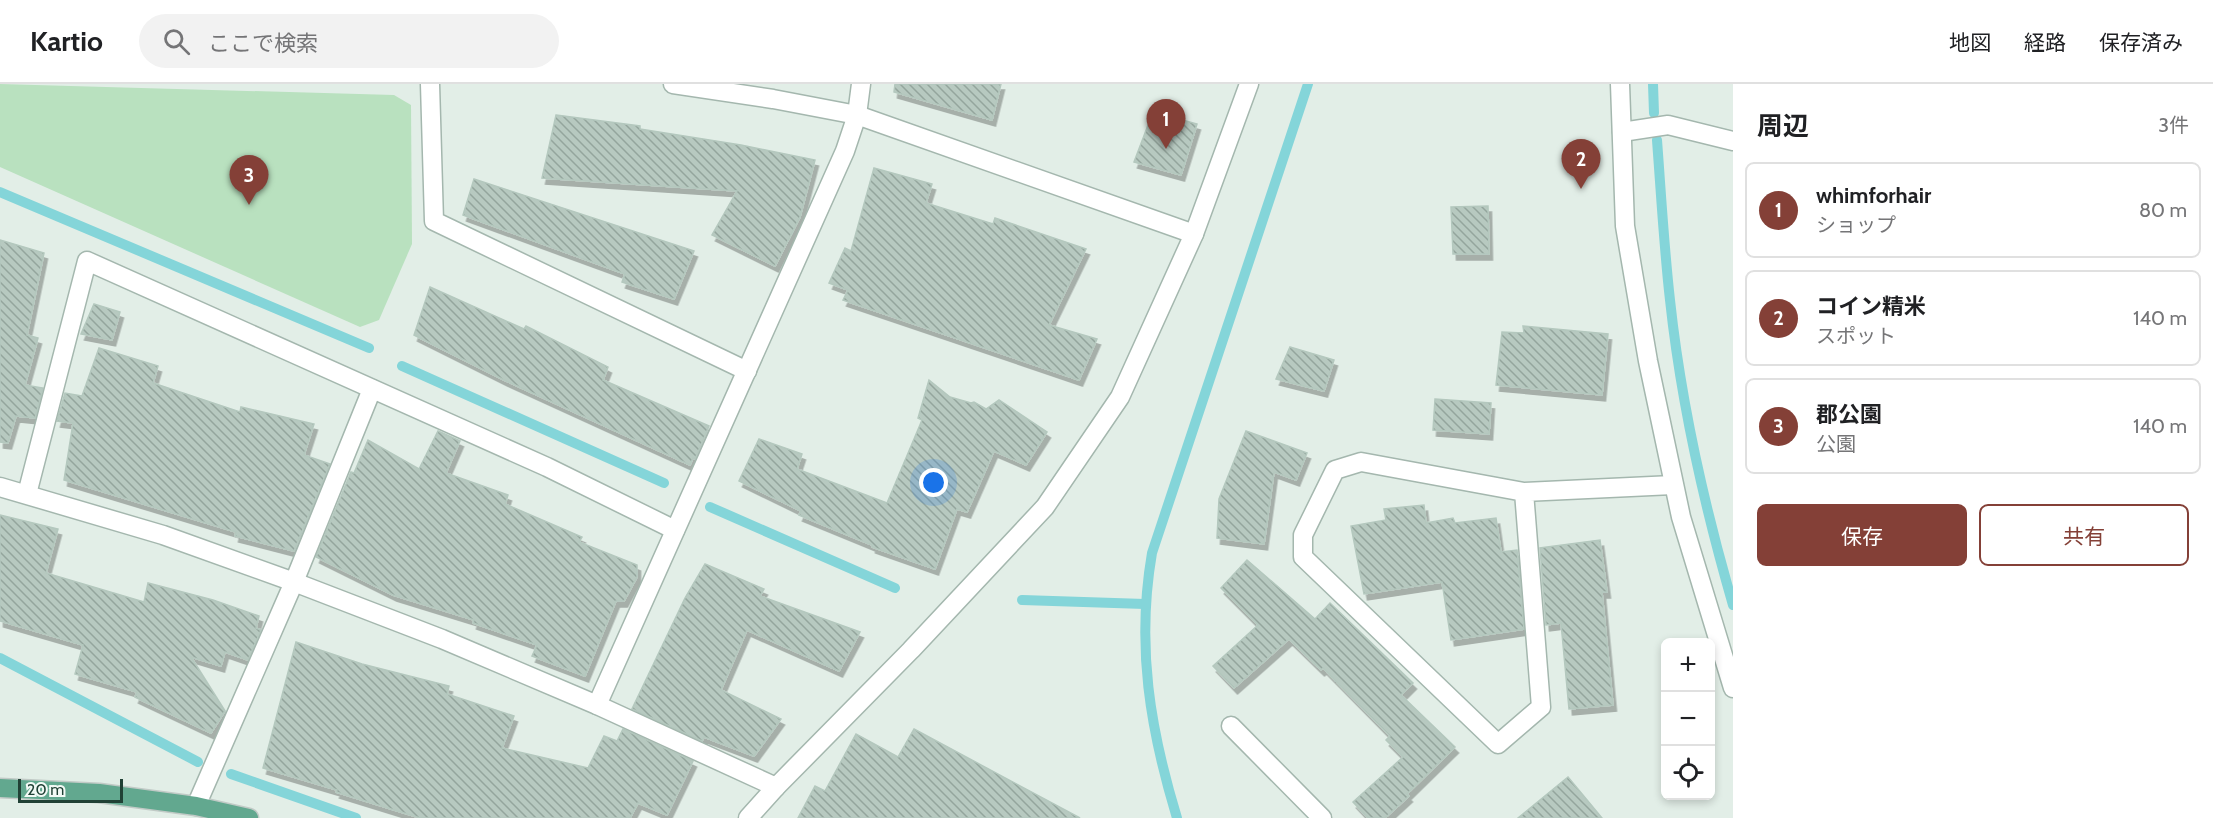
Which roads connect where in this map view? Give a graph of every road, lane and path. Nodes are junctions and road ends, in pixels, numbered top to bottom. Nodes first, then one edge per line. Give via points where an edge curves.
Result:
1 (430, 84) edge
2 (673, 84) edge
3 (861, 84) edge
4 (1249, 84) edge
5 (1620, 84) edge
6 (857, 115) junction
7 (1622, 132) junction
8 (1733, 141) edge
9 (1194, 234) junction
10 (747, 370) junction
11 (372, 389) junction
12 (1673, 485) junction
13 (0, 487) edge
14 (1524, 492) junction
15 (27, 494) junction
16 (675, 530) junction
17 (294, 582) junction
18 (1733, 688) edge
19 (597, 705) junction
20 (1231, 726) dead end
21 (776, 787) junction
22 (0, 788) edge
23 (196, 806) junction
24 (249, 818) edge
25 (748, 818) edge
26 (1322, 818) edge

1 - 10 street via 434,221
2 - 6 street
3 - 6 street
4 - 9 street
5 - 7 street
6 - 9 street
6 - 10 street via 845,151
7 - 8 street via 1668,125
7 - 12 street via 1626,226
9 - 21 street via 1120,397 1045,507
10 - 16 street
11 - 15 street via 87,261
11 - 16 street via 547,467
11 - 17 street
12 - 14 street
12 - 18 street
13 - 15 street
14 - 14 street via 1541,707 1498,744 1303,557 1303,535 1335,470 1361,462
15 - 17 street via 163,535
16 - 19 street
17 - 19 street
17 - 23 street
19 - 21 street
20 - 26 street
21 - 25 street
22 - 23 main road via 99,793
23 - 24 main road

